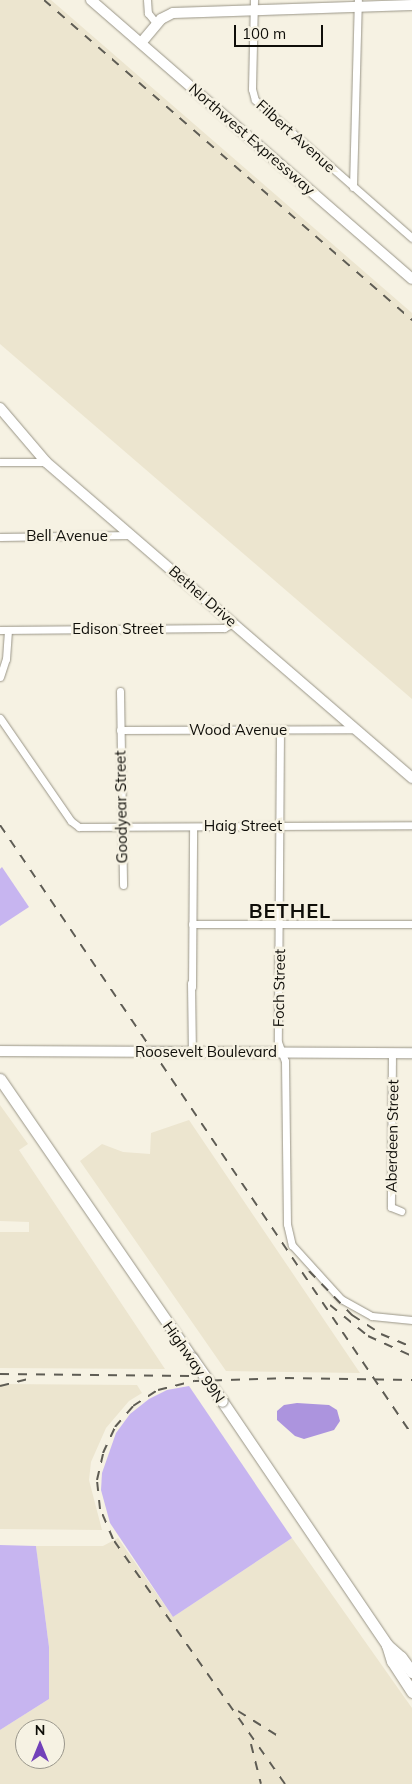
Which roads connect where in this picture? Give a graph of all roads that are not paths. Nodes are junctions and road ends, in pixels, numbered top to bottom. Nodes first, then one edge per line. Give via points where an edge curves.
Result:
1 (91, 0) edge
2 (147, 0) edge
3 (411, 3) edge
4 (358, 4) edge
5 (254, 5) edge
6 (157, 24) junction
7 (141, 43) junction
8 (353, 187) junction
9 (412, 238) edge
10 (412, 278) edge
11 (0, 408) edge
12 (0, 462) edge
13 (46, 462) junction
14 (134, 535) junction
15 (0, 536) edge
16 (233, 623) junction
17 (0, 630) edge
18 (8, 630) junction
19 (0, 677) edge
20 (120, 691) dead end
21 (0, 718) edge
22 (355, 729) junction
23 (120, 730) junction
24 (280, 730) junction
25 (412, 778) edge
26 (412, 825) edge
27 (122, 826) junction
28 (280, 826) junction
29 (193, 827) junction
30 (123, 885) dead end
31 (192, 924) junction
32 (280, 924) junction
33 (412, 924) edge
34 (0, 1051) edge
35 (192, 1052) junction
36 (282, 1052) junction
37 (392, 1052) junction
38 (412, 1053) edge
39 (0, 1079) edge
40 (401, 1211) dead end
41 (412, 1320) edge
42 (387, 1645) junction
43 (412, 1672) edge
44 (412, 1692) edge

1 - 7 street, Northwest Expressway
2 - 6 street via 148,13
3 - 4 street
4 - 5 street
4 - 8 street
5 - 6 street via 173,13
5 - 8 street, Filbert Avenue via 252,89 256,100
6 - 7 street
7 - 10 street, Northwest Expressway
8 - 9 street, Filbert Avenue
11 - 13 street, Bethel Drive
12 - 13 street
13 - 14 street, Bethel Drive
14 - 15 street, Bell Avenue
14 - 16 street, Bethel Drive
16 - 18 street, Edison Street via 224,628
16 - 22 street, Bethel Drive
17 - 18 street, Edison Street
18 - 19 street via 6,659
20 - 23 street, Goodyear Street
21 - 27 street, Haig Street via 75,825
22 - 24 street, Wood Avenue
22 - 25 street, Bethel Drive
23 - 24 street, Wood Avenue
23 - 27 street, Goodyear Street
24 - 28 street, Foch Street
26 - 28 street, Haig Street
27 - 29 street, Haig Street
27 - 30 street, Goodyear Street
28 - 29 street, Haig Street
28 - 32 street, Foch Street
29 - 31 street
31 - 32 street
31 - 35 street
32 - 33 street
32 - 36 street, Foch Street via 278,1042
34 - 35 street, Roosevelt Boulevard
35 - 36 street, Roosevelt Boulevard
36 - 37 street, Roosevelt Boulevard
36 - 41 street, Foch Street via 285,1061 286,1224 292,1245 322,1281 357,1309 372,1316
37 - 38 street, Roosevelt Boulevard
37 - 40 street, Aberdeen Street via 391,1207
39 - 42 main road, Highway 99N, bridge
42 - 43 main road
42 - 44 main road via 392,1661

